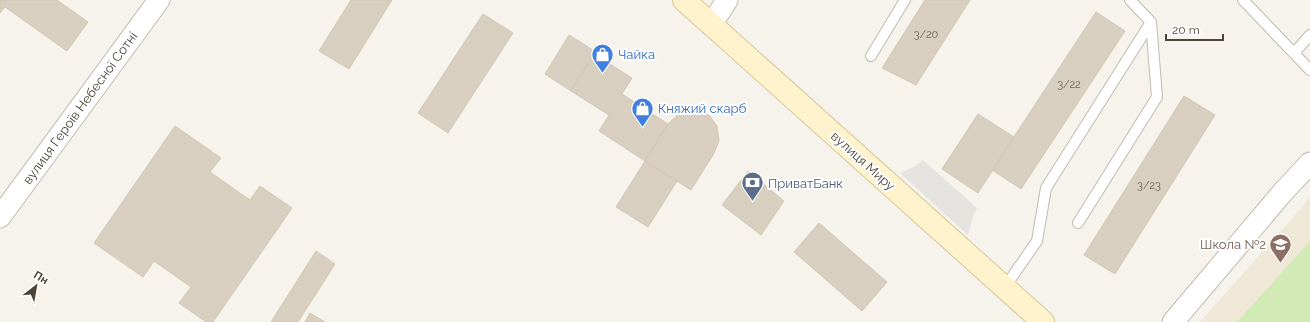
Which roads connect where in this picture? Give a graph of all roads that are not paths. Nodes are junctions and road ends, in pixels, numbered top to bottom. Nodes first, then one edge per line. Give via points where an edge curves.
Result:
1 (159, 0) edge
2 (684, 0) edge
3 (727, 0) edge
4 (905, 0) edge
5 (1130, 0) edge
6 (1243, 0) edge
7 (1151, 22) junction
8 (711, 25) junction
9 (1310, 35) edge
10 (1294, 53) junction
11 (871, 56) dead end
12 (1310, 70) edge
13 (1310, 163) edge
14 (0, 217) edge
15 (1078, 223) dead end
16 (1004, 287) junction
17 (1043, 322) edge
18 (1173, 322) edge

1 - 14 street, вулиця Героїв Небесної Сотні
2 - 8 main road, вулиця Миру
3 - 8 street
4 - 11 lane
5 - 7 lane
6 - 10 lane
7 - 15 lane via 1157,97
7 - 16 lane via 1046,188 1037,241
8 - 16 main road, вулиця Миру
9 - 10 lane
10 - 12 lane
13 - 18 street
16 - 17 main road, вулиця Миру

